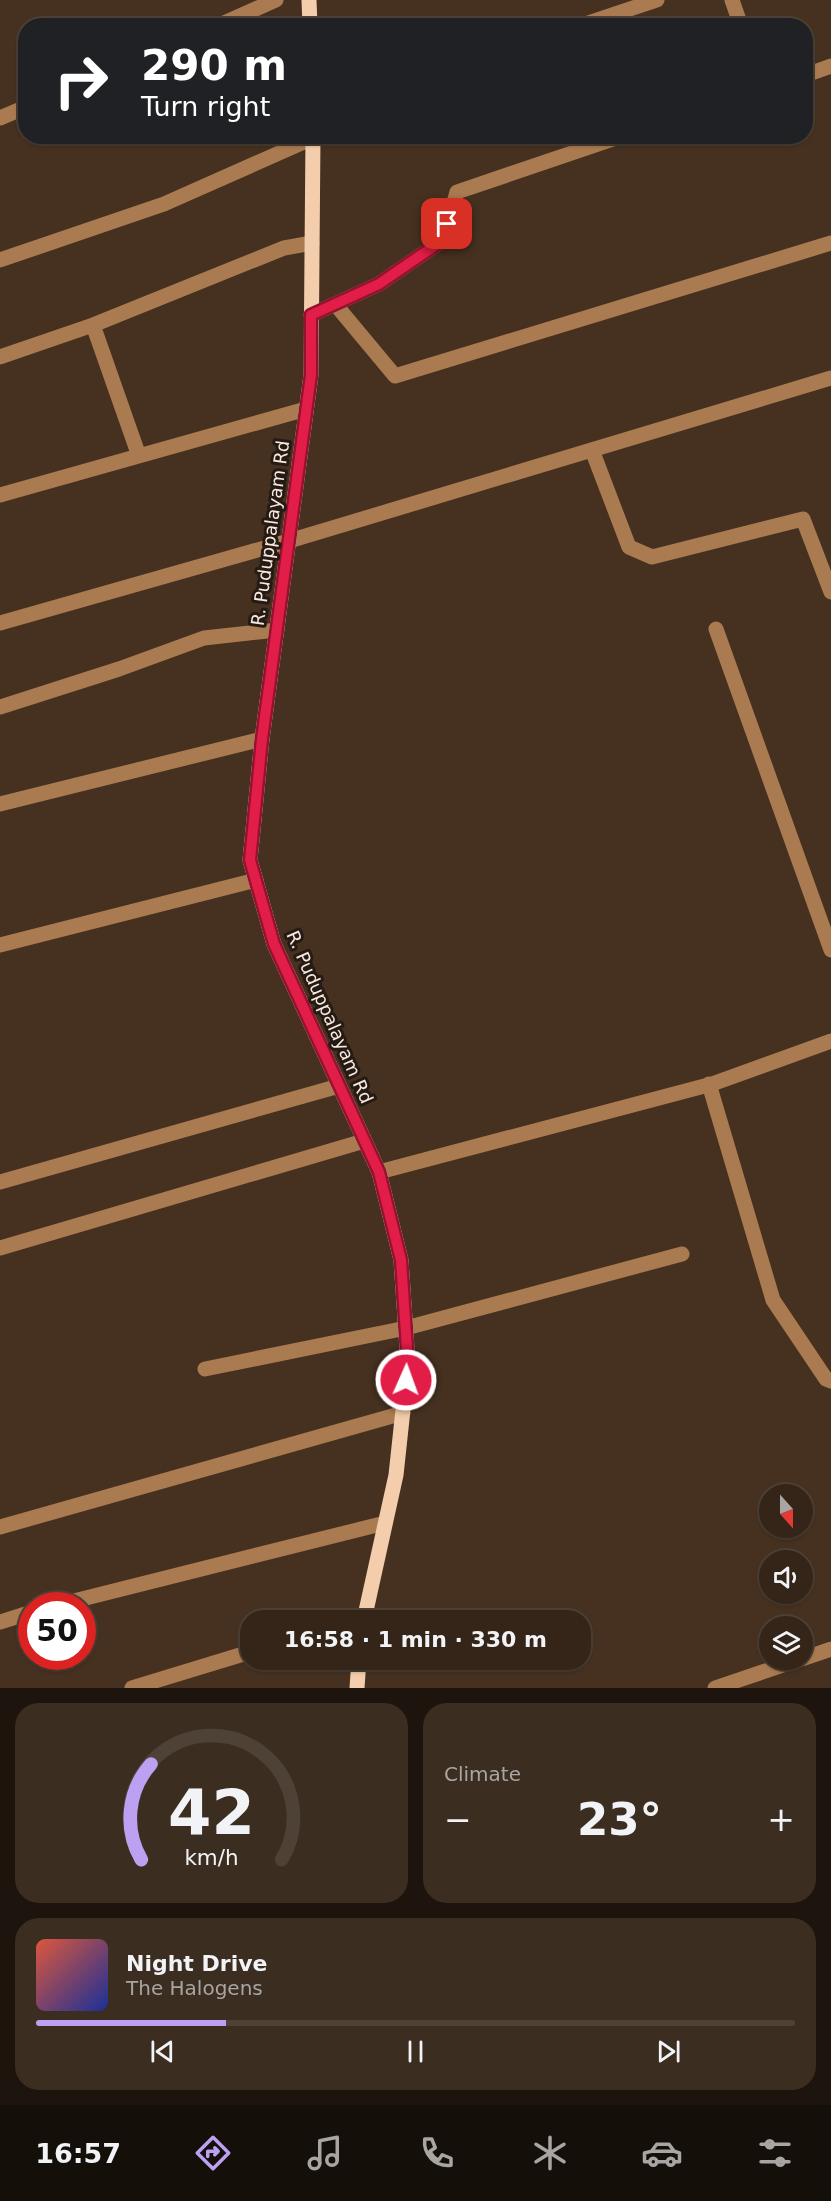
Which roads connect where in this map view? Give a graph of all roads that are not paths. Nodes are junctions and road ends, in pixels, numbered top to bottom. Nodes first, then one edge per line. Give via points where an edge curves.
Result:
1 (276, 0) edge
2 (309, 0) edge
3 (657, 0) edge
4 (732, 0) edge
5 (235, 18) edge
6 (310, 18) edge
7 (603, 18) edge
8 (738, 18) edge
9 (831, 66) edge
10 (813, 72) edge
11 (18, 110) edge
12 (0, 118) edge
13 (297, 144) edge
14 (313, 144) edge
15 (598, 144) edge
16 (312, 243) junction
17 (831, 243) edge
18 (0, 260) edge
19 (335, 304) junction
20 (311, 315) junction
21 (93, 325) junction
22 (0, 357) edge
23 (831, 378) edge
24 (306, 409) junction
25 (592, 450) junction
26 (139, 456) junction
27 (0, 495) edge
28 (288, 541) junction
29 (831, 592) edge
30 (0, 623) edge
31 (716, 629) dead end
32 (277, 630) junction
33 (0, 707) edge
34 (262, 739) junction
35 (0, 804) edge
36 (256, 880) junction
37 (0, 945) edge
38 (831, 950) edge
39 (830, 1043) edge
40 (710, 1084) junction
41 (339, 1086) junction
42 (364, 1141) junction
43 (379, 1172) junction
44 (0, 1182) edge
45 (0, 1248) edge
46 (682, 1254) dead end
47 (406, 1328) junction
48 (205, 1369) dead end
49 (831, 1381) edge
50 (403, 1413) junction
51 (385, 1523) junction
52 (0, 1527) edge
53 (96, 1595) edge
54 (366, 1610) edge
55 (18, 1616) edge
56 (0, 1622) edge
57 (831, 1649) edge
58 (240, 1655) edge
59 (813, 1655) edge
60 (358, 1670) edge
61 (769, 1670) edge
62 (132, 1688) edge
63 (357, 1688) edge
64 (716, 1688) edge

1 - 5 street
2 - 6 main road
3 - 7 street
4 - 8 street
9 - 10 street
11 - 12 street
13 - 18 street via 164,204
14 - 16 main road, R. Puduppalayam Rd
15 - 19 street via 457,192 443,240 379,284
16 - 20 main road, R. Puduppalayam Rd
16 - 21 street via 284,248
17 - 19 street via 395,376
19 - 20 street
20 - 24 main road, R. Puduppalayam Rd via 311,375
21 - 22 street
21 - 26 street
23 - 25 street
24 - 26 street
24 - 28 main road, R. Puduppalayam Rd
25 - 28 street
25 - 29 street via 629,547 652,557 803,519
26 - 27 street
28 - 30 street
28 - 32 main road, R. Puduppalayam Rd
31 - 38 street
32 - 33 street via 204,638
32 - 34 main road, R. Puduppalayam Rd
34 - 35 street
34 - 36 main road, R. Puduppalayam Rd via 250,860
36 - 37 street
36 - 41 main road, R. Puduppalayam Rd via 274,944
39 - 40 street
40 - 43 street
40 - 49 street via 773,1300
41 - 42 main road, R. Puduppalayam Rd
41 - 44 street
42 - 43 main road, R. Puduppalayam Rd
42 - 45 street
43 - 47 main road, R. Puduppalayam Rd via 401,1260
46 - 47 street
47 - 48 street
47 - 50 main road, R. Puduppalayam Rd via 408,1363
50 - 51 main road, R. Puduppalayam Rd via 396,1475
50 - 52 street
51 - 53 street
51 - 54 main road, R. Puduppalayam Rd
55 - 56 street
57 - 59 street
58 - 62 street
60 - 63 main road
61 - 64 street

